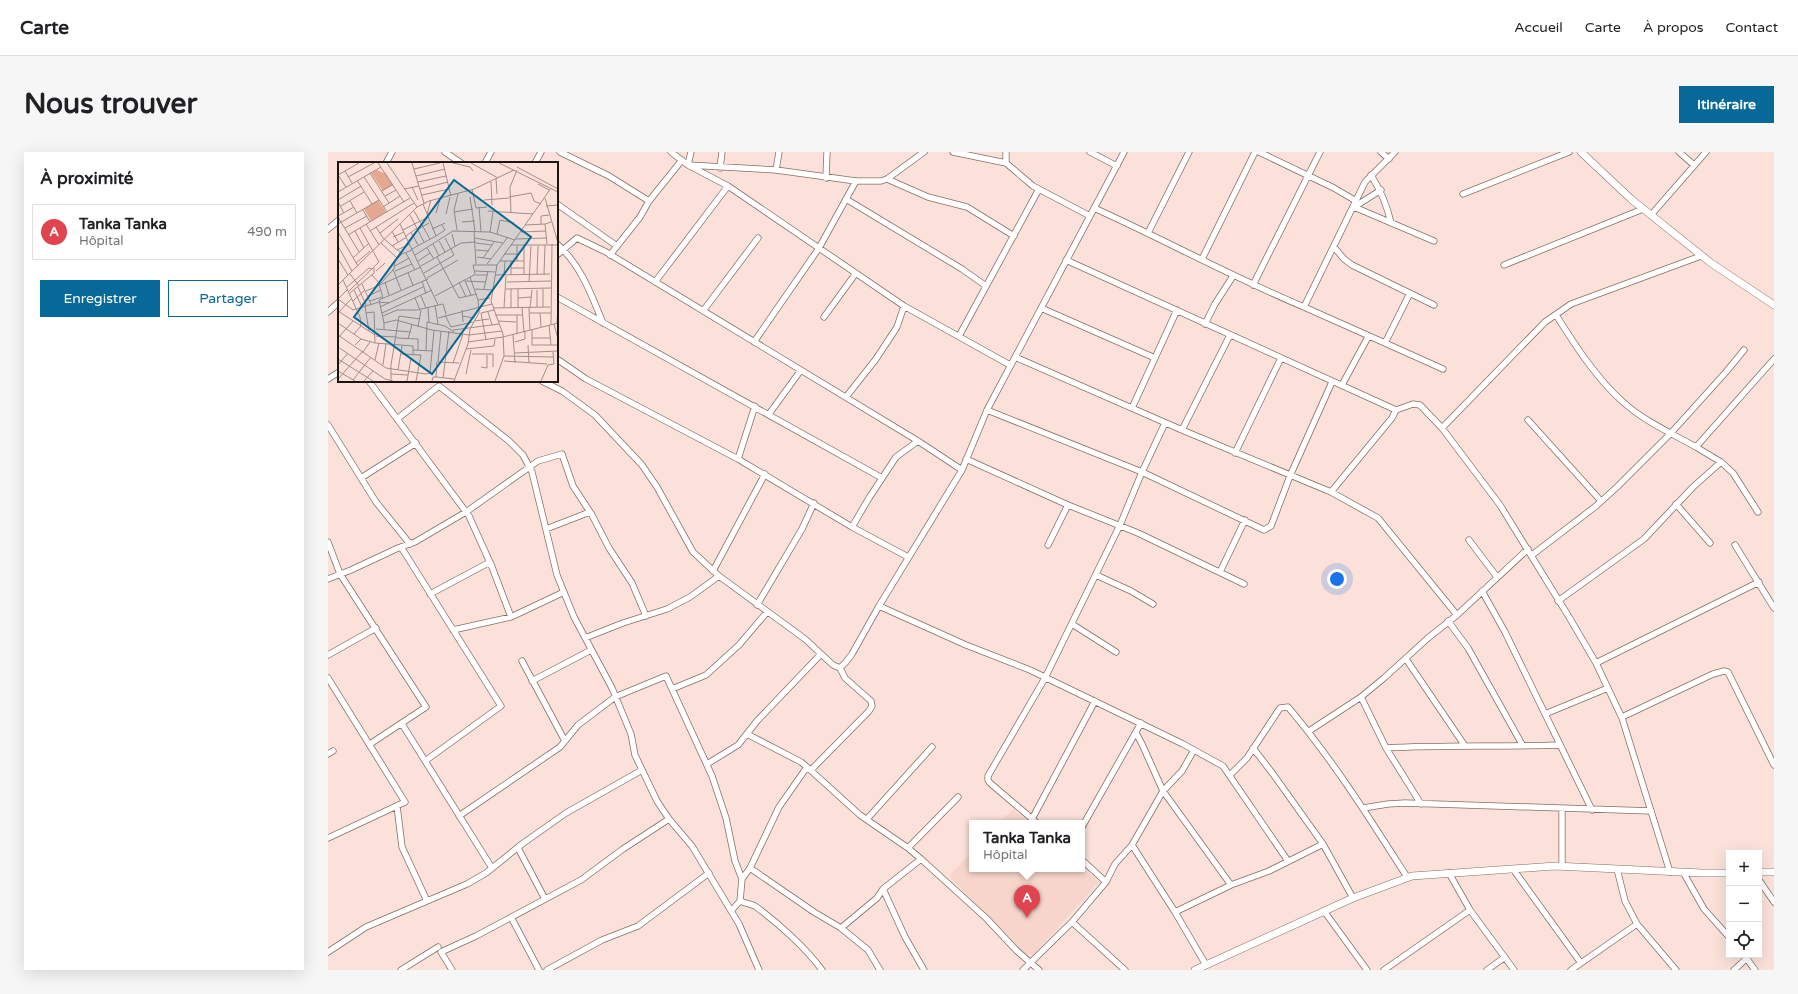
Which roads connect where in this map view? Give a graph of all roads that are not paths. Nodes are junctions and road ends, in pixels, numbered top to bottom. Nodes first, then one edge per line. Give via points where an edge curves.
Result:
1 (392, 152) edge
2 (444, 152) edge
3 (491, 152) edge
4 (541, 152) edge
5 (560, 152) edge
6 (672, 152) edge
7 (691, 152) edge
8 (722, 152) edge
9 (779, 152) edge
10 (827, 152) edge
11 (924, 152) edge
12 (953, 152) edge
13 (958, 152) edge
14 (1006, 152) edge
15 (1090, 152) edge
16 (1124, 152) edge
17 (1189, 152) edge
18 (1255, 152) edge
19 (1259, 152) edge
20 (1320, 152) edge
21 (1381, 152) edge
22 (1395, 152) edge
23 (1569, 152) edge
24 (1581, 152) edge
25 (1679, 152) edge
26 (1706, 152) edge
27 (1389, 159) junction
28 (682, 160) junction
29 (387, 162) edge
30 (459, 162) edge
31 (486, 162) edge
32 (536, 162) edge
33 (1006, 163) junction
34 (688, 165) junction
35 (1694, 165) junction
36 (1117, 166) junction
37 (720, 168) junction
38 (776, 170) junction
39 (1371, 175) junction
40 (1308, 177) junction
41 (826, 178) junction
42 (887, 179) junction
43 (856, 181) junction
44 (728, 186) junction
45 (1039, 189) junction
46 (1381, 190) junction
47 (1463, 194) dead end
48 (846, 199) junction
49 (649, 201) junction
50 (1356, 201) junction
51 (558, 205) edge
52 (1354, 207) junction
53 (1094, 208) junction
54 (1643, 209) junction
55 (1651, 215) junction
56 (1090, 216) junction
57 (338, 221) edge
58 (1391, 223) junction
59 (328, 229) edge
60 (1148, 232) junction
61 (1014, 236) junction
62 (758, 238) dead end
63 (1434, 241) dead end
64 (558, 245) edge
65 (617, 246) junction
66 (1334, 247) junction
67 (819, 248) junction
68 (564, 250) junction
69 (558, 254) edge
70 (610, 255) junction
71 (1702, 256) junction
72 (1202, 259) junction
73 (1066, 260) junction
74 (1504, 265) dead end
75 (856, 273) junction
76 (1233, 276) junction
77 (655, 282) junction
78 (986, 286) junction
79 (1253, 286) junction
80 (1410, 293) junction
81 (558, 298) edge
82 (338, 303) edge
83 (1434, 305) dead end
84 (1774, 305) edge
85 (904, 306) junction
86 (1304, 307) junction
87 (1041, 308) junction
88 (1177, 310) junction
89 (703, 311) junction
90 (328, 312) edge
91 (1556, 315) junction
92 (824, 317) dead end
93 (603, 323) junction
94 (1205, 324) junction
95 (1230, 335) junction
96 (959, 336) junction
97 (1368, 337) junction
98 (754, 342) junction
99 (1385, 343) junction
100 (1744, 350) dead end
101 (1015, 357) junction
102 (1155, 358) junction
103 (1281, 358) junction
104 (1774, 359) edge
105 (558, 360) edge
106 (1010, 365) junction
107 (801, 370) junction
108 (1443, 370) dead end
109 (338, 373) edge
110 (328, 379) edge
111 (370, 382) edge
112 (443, 382) edge
113 (544, 382) edge
114 (1332, 382) junction
115 (1342, 385) junction
116 (439, 386) junction
117 (846, 397) junction
118 (755, 406) junction
119 (1132, 408) junction
120 (986, 410) junction
121 (1396, 410) junction
122 (769, 414) junction
123 (397, 419) junction
124 (1528, 420) dead end
125 (1165, 423) junction
126 (328, 425) edge
127 (1442, 428) junction
128 (1182, 430) junction
129 (1671, 433) junction
130 (918, 441) junction
131 (416, 443) junction
132 (1696, 447) junction
133 (1235, 453) junction
134 (738, 459) junction
135 (966, 459) junction
136 (1721, 462) junction
137 (529, 467) junction
138 (962, 470) junction
139 (1142, 472) junction
140 (765, 474) junction
141 (1290, 476) junction
142 (361, 478) junction
143 (882, 478) junction
144 (1331, 492) junction
145 (1601, 502) junction
146 (814, 504) junction
147 (1676, 504) junction
148 (1068, 505) junction
149 (466, 512) junction
150 (590, 512) junction
151 (1758, 512) dead end
152 (1245, 520) junction
153 (1120, 525) junction
154 (852, 527) junction
155 (546, 529) junction
156 (1469, 540) dead end
157 (328, 542) edge
158 (1710, 543) dead end
159 (410, 544) junction
160 (1048, 545) dead end
161 (1735, 545) dead end
162 (401, 547) junction
163 (1528, 549) junction
164 (1532, 556) junction
165 (908, 557) junction
166 (490, 562) junction
167 (713, 570) junction
168 (1220, 572) junction
169 (340, 574) junction
170 (1096, 575) junction
171 (719, 576) junction
172 (1497, 577) junction
173 (328, 579) edge
174 (1759, 582) junction
175 (1244, 584) dead end
176 (1482, 591) junction
177 (564, 592) junction
178 (430, 594) junction
179 (1558, 601) junction
180 (1153, 604) dead end
181 (756, 605) junction
182 (879, 606) junction
183 (1774, 608) edge
184 (767, 612) junction
185 (1457, 615) junction
186 (646, 616) junction
187 (511, 617) junction
188 (1448, 621) junction
189 (1072, 624) junction
190 (376, 628) junction
191 (453, 630) junction
192 (585, 638) junction
193 (592, 650) junction
194 (1116, 652) dead end
195 (821, 654) junction
196 (328, 656) edge
197 (1406, 659) junction
198 (522, 661) dead end
199 (1596, 663) junction
200 (840, 668) junction
201 (328, 678) edge
202 (1045, 678) junction
203 (532, 681) junction
204 (1608, 688) junction
205 (672, 689) junction
206 (615, 697) junction
207 (1361, 697) junction
208 (1095, 701) junction
209 (1545, 714) junction
210 (1622, 717) junction
211 (402, 724) junction
212 (1141, 724) junction
213 (1308, 731) junction
214 (1136, 733) junction
215 (747, 734) junction
216 (565, 741) junction
217 (370, 744) junction
218 (1559, 745) junction
219 (1465, 746) junction
220 (1524, 746) junction
221 (932, 747) dead end
222 (1253, 748) junction
223 (1386, 748) junction
224 (1194, 750) junction
225 (425, 761) junction
226 (707, 764) junction
227 (1774, 765) edge
228 (809, 768) junction
229 (642, 770) junction
230 (1230, 775) junction
231 (1163, 791) junction
232 (958, 797) dead end
233 (1421, 804) junction
234 (397, 806) junction
235 (1363, 808) junction
236 (1562, 809) junction
237 (1592, 810) junction
238 (1651, 811) junction
239 (459, 816) junction
240 (669, 819) junction
241 (867, 819) junction
242 (1032, 819) joint
243 (1085, 822) edge
244 (328, 838) edge
245 (1323, 844) junction
246 (1132, 845) junction
247 (518, 848) junction
248 (908, 848) junction
249 (921, 859) junction
250 (1288, 861) junction
251 (1085, 863) edge
252 (1562, 866) junction
253 (492, 868) junction
254 (750, 868) junction
255 (1513, 869) junction
256 (1616, 869) junction
257 (1670, 872) junction
258 (1683, 872) junction
259 (1762, 872) edge
260 (1774, 872) edge
261 (709, 873) junction
262 (1449, 873) junction
263 (1726, 873) edge
264 (1407, 877) junction
265 (742, 879) junction
266 (1106, 882) junction
267 (1762, 884) edge
268 (1231, 885) junction
269 (883, 889) junction
270 (1353, 898) junction
271 (545, 899) junction
272 (427, 901) junction
273 (740, 901) junction
274 (1774, 902) edge
275 (1470, 910) junction
276 (731, 911) junction
277 (1324, 911) junction
278 (1175, 912) junction
279 (511, 917) junction
280 (1072, 922) junction
281 (1637, 924) junction
282 (841, 928) junction
283 (1726, 934) edge
284 (438, 947) dead end
285 (328, 952) edge
286 (1505, 957) junction
287 (1745, 958) edge
288 (1747, 958) edge
289 (1032, 962) junction
290 (1581, 963) junction
291 (1206, 965) junction
292 (1673, 969) edge
293 (401, 970) edge
294 (452, 970) edge
295 (539, 970) edge
296 (547, 970) edge
297 (759, 970) edge
298 (822, 970) edge
299 (880, 970) edge
300 (924, 970) edge
301 (1023, 970) edge
302 (1039, 970) edge
303 (1124, 970) edge
304 (1195, 970) edge
305 (1366, 970) edge
306 (1384, 970) edge
307 (1487, 970) edge
308 (1514, 970) edge
309 (1571, 970) edge
310 (1734, 970) edge
311 (1755, 970) edge

1 - 29 street
2 - 30 street
3 - 31 street
4 - 32 street
5 - 49 street via 609,176
6 - 28 street
7 - 34 street
8 - 37 street
9 - 38 street
10 - 41 street
11 - 42 street
12 - 13 street
13 - 33 street
14 - 33 street
15 - 36 street
16 - 36 street
17 - 60 street
18 - 72 street
19 - 40 street
20 - 40 street
21 - 27 street
22 - 27 street
23 - 47 street
24 - 54 street
25 - 35 street
26 - 35 street
27 - 39 street
28 - 34 street
28 - 49 street
33 - 45 street
34 - 37 street
34 - 44 street
35 - 55 street
36 - 53 street
37 - 38 street
38 - 41 street
39 - 46 street
39 - 50 street
40 - 50 street
40 - 79 street
41 - 43 street
42 - 43 street
42 - 61 street via 928,197 968,207
43 - 48 street
44 - 67 street
44 - 77 street
45 - 56 street
45 - 61 street
46 - 52 street
46 - 58 street
48 - 67 street
48 - 78 street
49 - 65 street
50 - 52 street
51 - 65 street
52 - 58 street
52 - 66 street
53 - 56 street
53 - 60 street
54 - 55 street
54 - 74 street
55 - 71 street
56 - 73 street
57 - 59 street
58 - 63 street
60 - 72 street
61 - 78 street
62 - 89 street
64 - 68 street
65 - 70 street
66 - 80 street via 1352,265
66 - 86 street
67 - 75 street
67 - 98 street
68 - 69 street
68 - 70 street via 577,238
68 - 93 street via 584,276
70 - 77 street
71 - 84 street
71 - 91 street via 1572,304
72 - 76 street
73 - 87 street
73 - 88 street
75 - 85 street
75 - 92 street
76 - 79 street
76 - 94 street
77 - 89 street
78 - 96 street
79 - 86 street
80 - 83 street
80 - 99 street
81 - 93 street
82 - 90 street
85 - 96 street
85 - 117 street via 897,327
86 - 97 street
87 - 101 street
87 - 102 street
88 - 94 street
88 - 102 street
89 - 98 street
91 - 127 street via 1545,322
91 - 129 street via 1587,360 1624,403 1650,422
93 - 118 street
94 - 95 street
95 - 103 street
95 - 128 street
96 - 106 street
97 - 99 street
97 - 115 street
98 - 107 street
99 - 108 street
100 - 129 street
101 - 106 street
101 - 119 street
102 - 119 street
103 - 114 street
103 - 133 street
104 - 132 street
105 - 134 street via 586,379
106 - 120 street
107 - 117 street
107 - 122 street
109 - 110 street
111 - 123 street
112 - 116 street
113 - 167 street via 562,391 595,415 642,466 657,487 693,552
114 - 115 street
114 - 141 street
115 - 121 street
116 - 123 street
116 - 137 street via 509,441 523,455
117 - 130 street
118 - 122 street
118 - 134 street
119 - 125 street
120 - 135 street
120 - 139 street
121 - 127 street via 1413,404 1420,405
121 - 144 street
122 - 143 street
123 - 131 street
124 - 145 street
125 - 128 street
125 - 139 street
126 - 142 street
127 - 163 street via 1500,505
128 - 133 street
129 - 132 street
129 - 145 street
130 - 138 street
130 - 143 street via 896,457
131 - 142 street
131 - 149 street
132 - 136 street
133 - 141 street
134 - 140 street
135 - 138 street
135 - 148 street
136 - 147 street
136 - 151 street via 1733,473
137 - 149 street
137 - 150 street via 538,461 562,454 573,486
137 - 155 street
138 - 165 street
139 - 152 street
139 - 153 street
140 - 146 street
140 - 167 street
141 - 144 street
141 - 152 street via 1269,529 1264,530
142 - 159 street via 376,502
143 - 154 street
144 - 185 street via 1378,518
145 - 164 street
146 - 154 street
146 - 181 street
147 - 158 street
147 - 179 street via 1644,539
148 - 153 street
148 - 160 street
149 - 159 street
149 - 166 street
150 - 155 street
150 - 186 street via 632,583
152 - 168 street
153 - 168 street
153 - 170 street
154 - 165 street
155 - 177 street via 557,575
156 - 172 street
157 - 169 street
159 - 162 street
161 - 174 street
162 - 169 street
162 - 178 street
163 - 164 street
163 - 172 street
164 - 179 street
165 - 182 street
166 - 178 street
166 - 187 street
167 - 171 street
168 - 175 street
169 - 173 street
169 - 190 street
170 - 180 street
170 - 189 street
171 - 181 street
171 - 186 street via 690,597
172 - 176 street
174 - 183 street
174 - 199 street
176 - 185 street
176 - 209 street
177 - 187 street
177 - 192 street
178 - 191 street
179 - 199 street
181 - 184 street
182 - 200 street via 852,654
182 - 202 street via 959,643 1015,663
184 - 195 street via 805,639
184 - 205 street via 739,645 706,676
185 - 188 street
186 - 192 street
187 - 191 street
188 - 197 street
188 - 220 street via 1468,648
189 - 194 street
189 - 202 street
190 - 196 street
190 - 211 street via 426,707
191 - 225 street via 501,706
192 - 193 street
193 - 203 street
193 - 206 street
195 - 200 street
195 - 215 street via 756,721
197 - 207 street
197 - 219 street
198 - 203 street
199 - 204 street
200 - 228 street via 845,678 871,701 872,706
201 - 217 street
202 - 208 street
202 - 242 street via 988,776 988,780 1013,805
203 - 216 street
204 - 209 street
204 - 210 street
205 - 206 street via 666,676
205 - 226 street
206 - 216 street via 578,725
206 - 229 street via 631,734 635,755
207 - 213 street
207 - 223 street
208 - 212 street
208 - 242 street
209 - 218 street
210 - 227 street via 1713,674 1728,672
210 - 238 street
211 - 217 street
211 - 225 street
212 - 214 street
212 - 224 street
213 - 222 street via 1288,707 1280,708
213 - 235 street
214 - 231 street
214 - 243 street
215 - 226 street via 738,745
215 - 228 street
216 - 239 street via 560,747
217 - 234 street via 405,802
218 - 220 street
218 - 237 street
219 - 220 street
219 - 223 street
221 - 241 street
222 - 230 street
222 - 245 street
223 - 233 street
224 - 230 street via 1223,766
224 - 231 street via 1182,771
225 - 239 street
226 - 265 street via 726,818 735,862
228 - 241 street
228 - 254 street via 779,807
229 - 240 street
229 - 247 street via 566,813
230 - 250 street
231 - 246 street
231 - 268 street
232 - 248 street
233 - 235 street via 1388,804
233 - 236 street
234 - 244 street
234 - 272 street via 402,847
235 - 264 street
236 - 237 street
236 - 252 street
237 - 238 street
238 - 257 street
239 - 253 street
240 - 261 street via 692,846
240 - 271 street via 581,880
241 - 248 street
245 - 250 street
245 - 270 street
246 - 266 street via 1115,864
246 - 278 street
247 - 253 street
247 - 271 street
248 - 249 street
249 - 269 street
249 - 289 street via 1017,951
250 - 268 street
251 - 266 street
252 - 255 street
252 - 256 street
253 - 272 street via 467,884
254 - 265 street
254 - 282 street
255 - 262 street
255 - 290 street
256 - 257 street
256 - 281 street via 1625,901
257 - 258 street
258 - 263 street
258 - 283 street via 1704,908
259 - 260 street
261 - 276 street
261 - 296 street via 638,926 602,940
262 - 264 street
262 - 275 street
264 - 270 street
265 - 273 street
266 - 280 street
267 - 274 street
268 - 278 street
269 - 282 street via 877,898
269 - 300 street via 905,937
270 - 277 street
271 - 279 street
272 - 285 street via 366,927
273 - 276 street
273 - 298 street via 754,906 780,927 812,956
275 - 286 street
275 - 306 street
276 - 297 street
277 - 291 street
277 - 305 street
278 - 291 street
279 - 294 street via 441,952
279 - 295 street
280 - 289 street
280 - 303 street
281 - 290 street
281 - 292 street
282 - 299 street via 868,950
284 - 293 street
286 - 307 street
286 - 308 street
287 - 310 street
288 - 311 street
289 - 301 street
289 - 302 street
290 - 309 street
291 - 304 street

